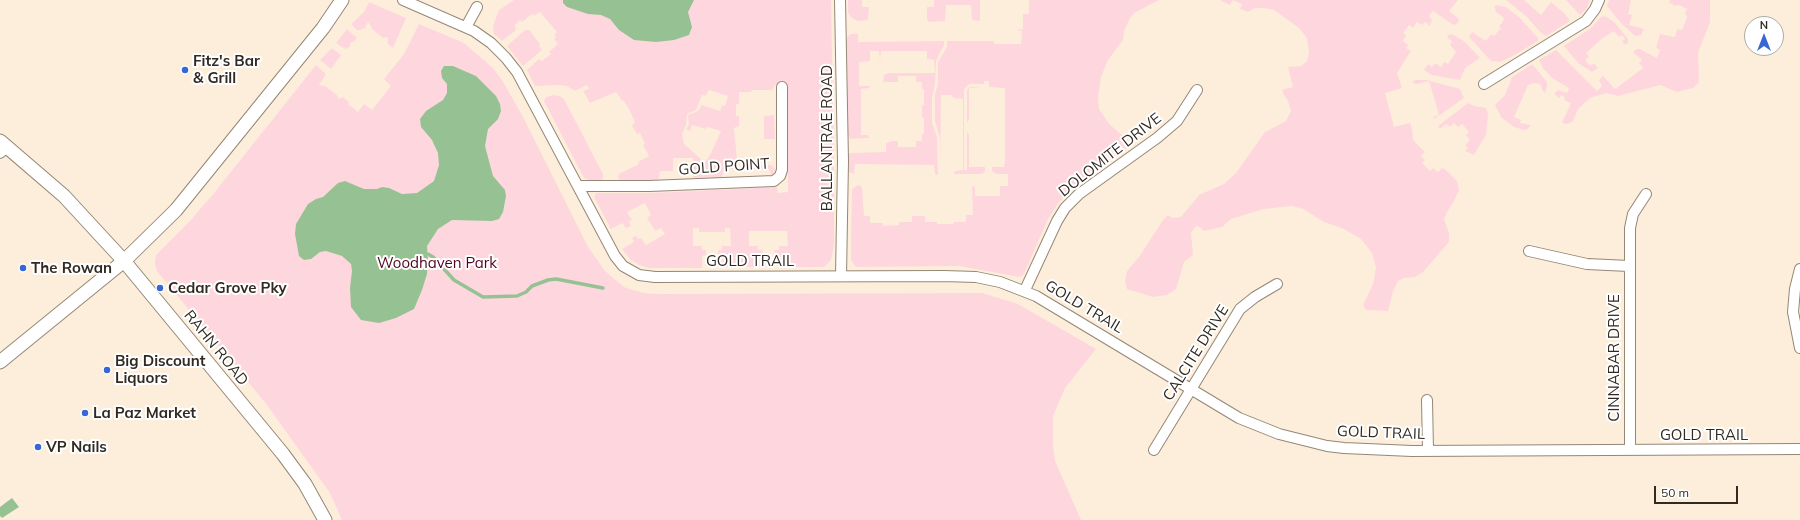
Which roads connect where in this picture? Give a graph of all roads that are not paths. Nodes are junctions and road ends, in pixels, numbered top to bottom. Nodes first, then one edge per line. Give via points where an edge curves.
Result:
1 (342, 0) edge
2 (403, 0) edge
3 (840, 0) edge
4 (1599, 0) edge
5 (477, 7) dead end
6 (466, 27) junction
7 (1484, 84) dead end
8 (782, 87) dead end
9 (1197, 90) dead end
10 (2, 147) edge
11 (579, 186) junction
12 (1646, 194) dead end
13 (1529, 251) dead end
14 (124, 261) junction
15 (1629, 266) junction
16 (1800, 269) edge
17 (841, 276) junction
18 (1277, 284) dead end
19 (1025, 290) junction
20 (1800, 348) edge
21 (0, 362) edge
22 (1191, 389) junction
23 (1427, 400) dead end
24 (1800, 449) edge
25 (1154, 450) dead end
26 (1428, 450) junction
27 (1630, 450) junction
28 (325, 520) edge

1 - 14 street via 323,28 200,182 176,210
2 - 6 street, GOLD TRAIL
3 - 17 street, BALLANTRAE ROAD via 844,161
4 - 7 street via 1586,21
5 - 6 street
6 - 11 street, GOLD TRAIL via 491,42 512,64
8 - 11 street, GOLD POINT via 782,170 774,181
9 - 19 street, DOLOMITE DRIVE via 1177,121 1079,194 1065,208
10 - 14 street, RAHN ROAD via 64,196
11 - 17 street, GOLD TRAIL via 618,261 639,275
12 - 15 street, CINNABAR DRIVE via 1631,221
13 - 15 street via 1587,264
14 - 21 street
14 - 28 street, RAHN ROAD via 283,454
15 - 27 street, CINNABAR DRIVE
16 - 20 street via 1793,306
17 - 19 street, GOLD TRAIL via 976,277
18 - 22 street, CALCITE DRIVE via 1240,309
19 - 22 street, GOLD TRAIL
22 - 25 street, CALCITE DRIVE
22 - 26 street, GOLD TRAIL via 1239,418 1296,439 1344,448
23 - 26 street
24 - 27 street, GOLD TRAIL
26 - 27 street, GOLD TRAIL

